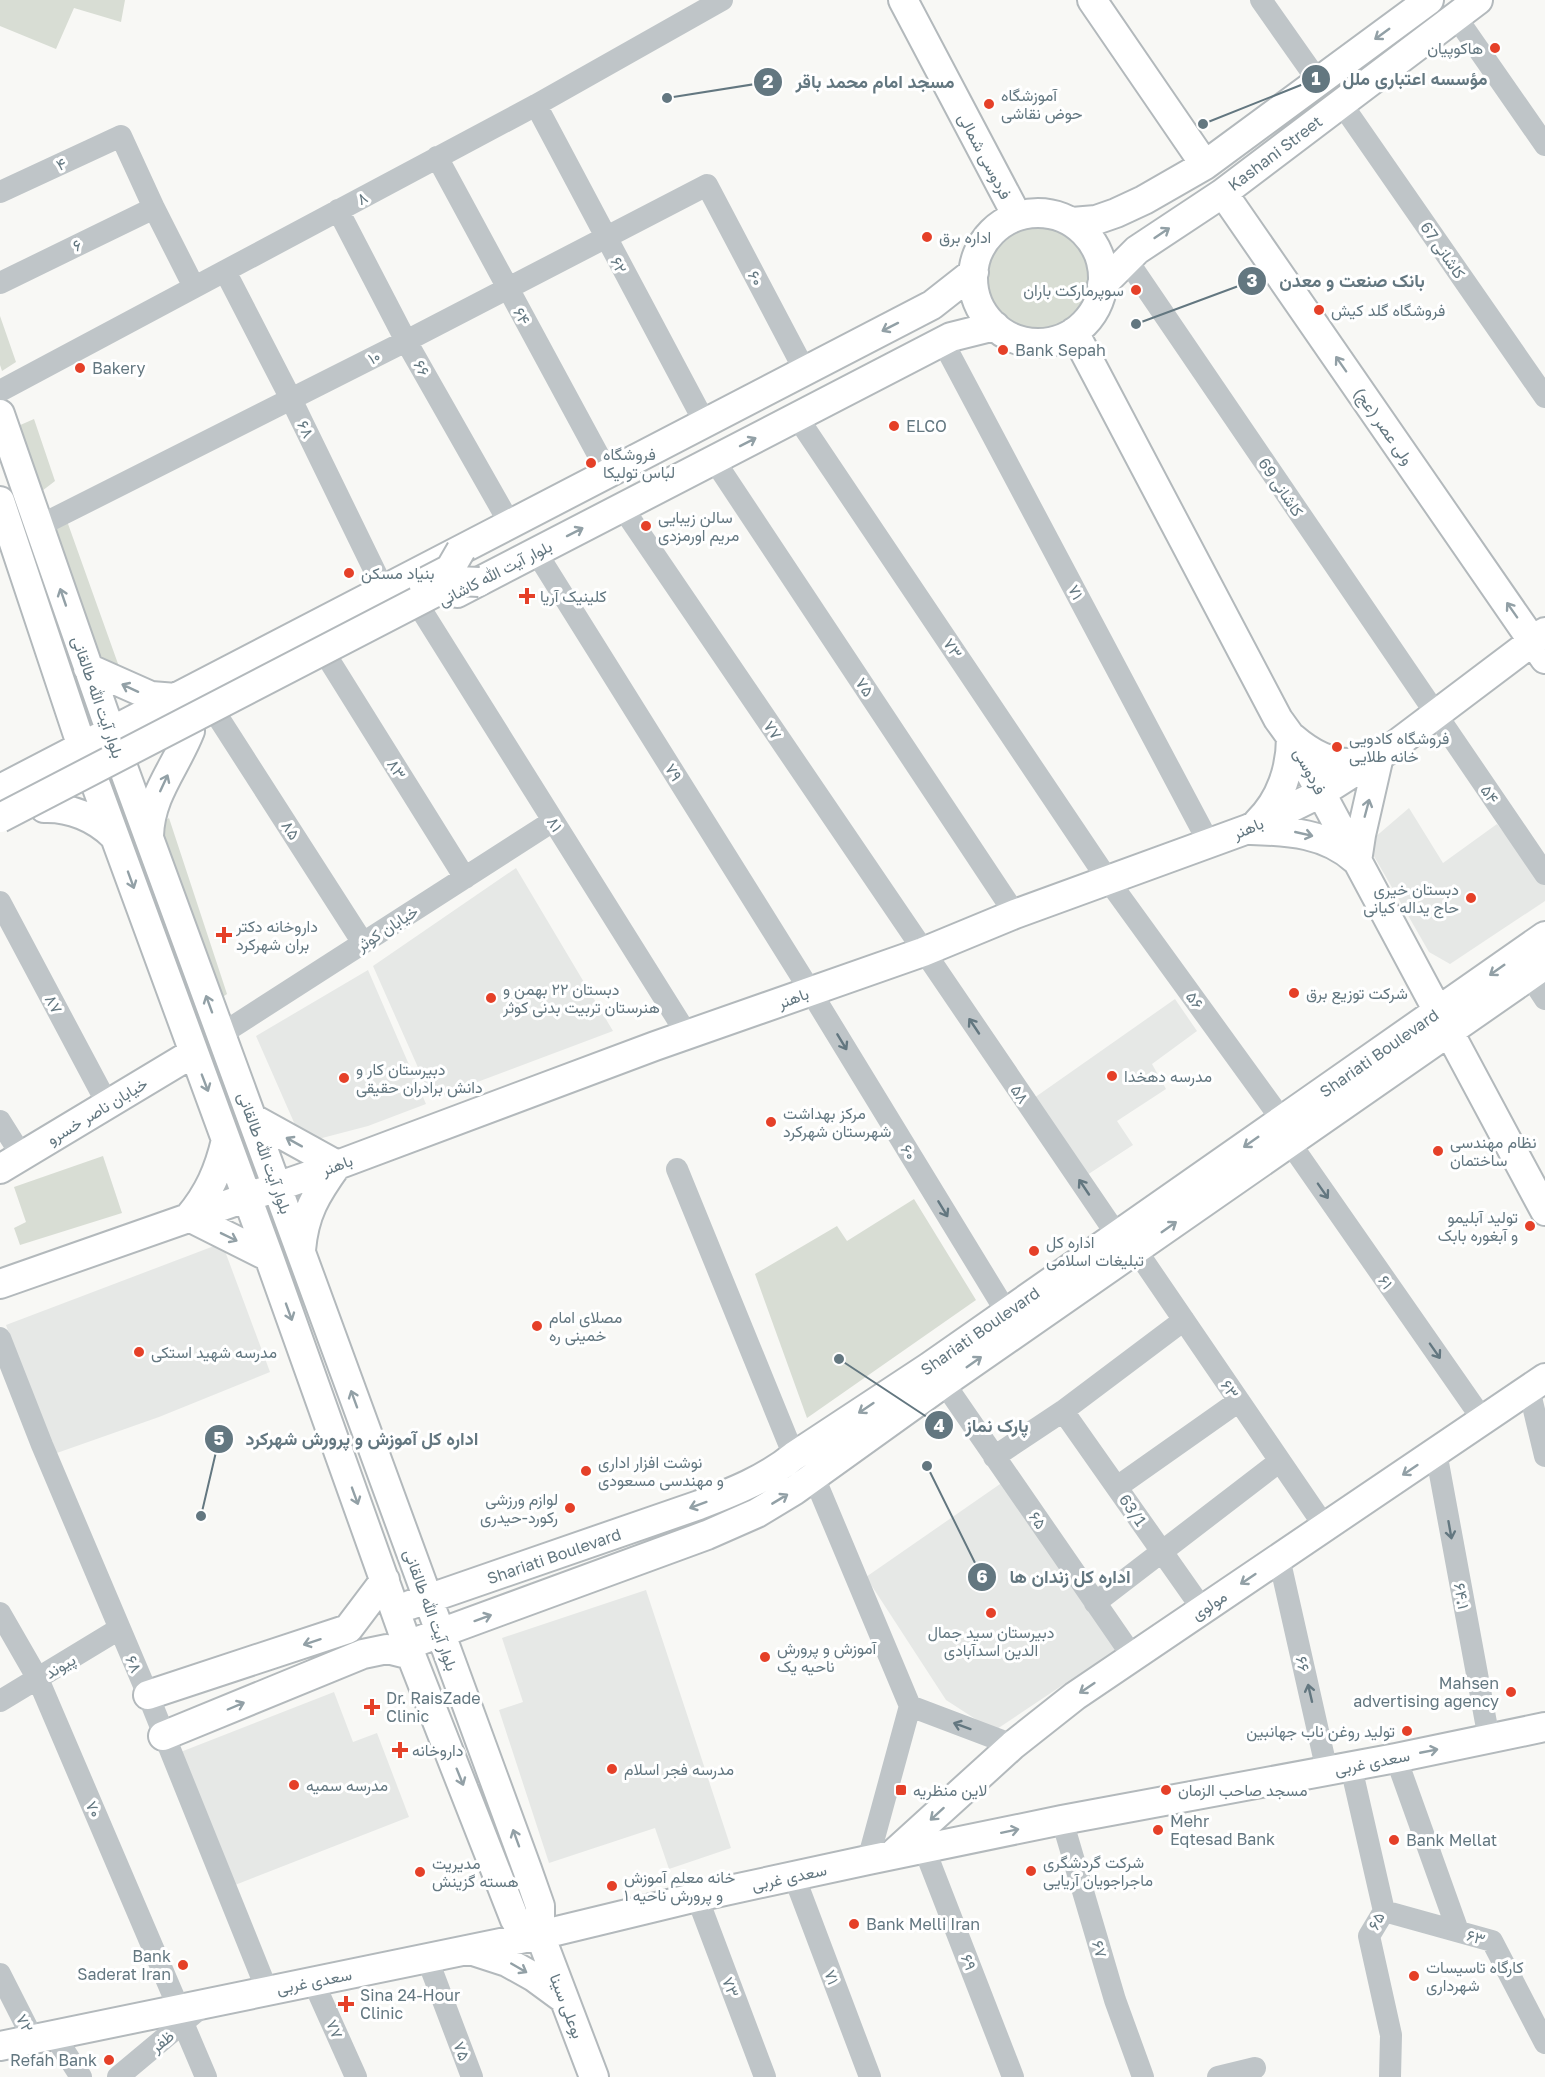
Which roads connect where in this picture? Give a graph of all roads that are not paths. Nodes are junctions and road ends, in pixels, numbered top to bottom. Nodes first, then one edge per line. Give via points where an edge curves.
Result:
1 (722, 0) edge
2 (903, 0) edge
3 (1092, 0) edge
4 (1261, 0) edge
5 (1429, 0) edge
6 (1467, 8) edge
7 (1318, 81) junction
8 (1341, 103) junction
9 (536, 105) junction
10 (1545, 146) edge
11 (438, 157) junction
12 (1205, 165) junction
13 (707, 185) joint
14 (0, 192) edge
15 (1223, 193) junction
16 (154, 208) junction
17 (338, 210) junction
18 (1116, 213) junction
19 (1017, 216) junction
20 (1072, 222) junction
21 (604, 237) junction
22 (1132, 255) junction
23 (225, 271) junction
24 (974, 272) junction
25 (0, 283) edge
26 (1102, 285) junction
27 (194, 287) junction
28 (507, 289) junction
29 (932, 305) junction
30 (995, 326) junction
31 (1074, 332) junction
32 (947, 339) junction
33 (406, 341) junction
34 (805, 371) junction
35 (0, 391) edge
36 (1545, 397) edge
37 (291, 399) junction
38 (0, 414) edge
39 (797, 417) junction
40 (705, 423) junction
41 (714, 460) junction
42 (608, 474) junction
43 (0, 501) edge
44 (622, 507) junction
45 (510, 524) junction
46 (39, 526) junction
47 (461, 550) junction
48 (536, 552) junction
49 (479, 582) junction
50 (384, 590) junction
51 (422, 611) junction
52 (76, 635) junction
53 (1541, 644) edge
54 (48, 646) junction
55 (329, 660) junction
56 (88, 668) junction
57 (63, 689) junction
58 (176, 698) junction
59 (1435, 714) junction
60 (218, 717) junction
61 (110, 732) junction
62 (190, 732) junction
63 (1291, 737) junction
64 (82, 747) junction
65 (1379, 756) junction
66 (123, 767) junction
67 (27, 775) junction
68 (94, 781) junction
69 (0, 789) edge
70 (1321, 793) junction
71 (0, 801) edge
72 (44, 808) junction
73 (0, 818) edge
74 (553, 821) junction
75 (0, 830) edge
76 (1247, 830) junction
77 (114, 836) junction
78 (149, 838) junction
79 (1209, 843) junction
80 (1357, 861) junction
81 (1545, 874) edge
82 (465, 878) junction
83 (1108, 880) junction
84 (0, 902) edge
85 (1015, 914) junction
86 (1545, 936) edge
87 (363, 943) junction
88 (923, 952) junction
89 (1417, 972) junction
90 (1540, 980) edge
91 (1473, 987) junction
92 (811, 992) junction
93 (1443, 1022) junction
94 (220, 1035) junction
95 (688, 1036) junction
96 (1392, 1043) junction
97 (193, 1053) junction
98 (108, 1105) junction
99 (252, 1118) junction
100 (0, 1121) edge
101 (1286, 1132) junction
102 (226, 1140) junction
103 (11, 1162) edge
104 (337, 1165) junction
105 (677, 1169) dead end
106 (278, 1186) junction
107 (247, 1197) junction
108 (1545, 1211) edge
109 (189, 1217) junction
110 (1127, 1243) junction
111 (301, 1250) junction
112 (269, 1257) junction
113 (0, 1284) edge
114 (1006, 1313) junction
115 (1184, 1320) junction
116 (0, 1338) edge
117 (944, 1383) junction
118 (1537, 1384) edge
119 (1239, 1401) junction
120 (1063, 1411) junction
121 (1483, 1420) junction
122 (1436, 1452) junction
123 (794, 1456) junction
124 (1545, 1456) edge
125 (994, 1457) junction
126 (1280, 1461) junction
127 (814, 1477) junction
128 (1117, 1487) junction
129 (1325, 1527) junction
130 (1162, 1551) junction
131 (1280, 1558) junction
132 (386, 1580) junction
133 (427, 1599) junction
134 (1095, 1603) junction
135 (396, 1610) junction
136 (1203, 1610) junction
137 (0, 1613) edge
138 (120, 1629) junction
139 (348, 1629) junction
140 (440, 1634) junction
141 (410, 1650) junction
142 (363, 1654) junction
143 (1133, 1657) junction
144 (38, 1679) junction
145 (192, 1681) junction
146 (148, 1695) junction
147 (0, 1701) edge
148 (910, 1706) junction
149 (207, 1718) junction
150 (1545, 1726) edge
151 (163, 1736) junction
152 (1489, 1739) junction
153 (1013, 1745) junction
154 (1396, 1758) junction
155 (1339, 1769) junction
156 (1062, 1820) junction
157 (924, 1848) junction
158 (880, 1858) junction
159 (527, 1869) junction
160 (794, 1876) junction
161 (500, 1879) junction
162 (697, 1897) junction
163 (1384, 1911) junction
164 (590, 1923) junction
165 (1458, 1931) junction
166 (540, 1935) junction
167 (468, 1950) junction
168 (427, 1958) junction
169 (0, 1974) edge
170 (313, 1982) junction
171 (267, 1990) junction
172 (564, 1999) junction
173 (189, 2012) junction
174 (44, 2037) junction
175 (1545, 2043) edge
176 (0, 2046) edge
177 (1255, 2068) dead end
178 (81, 2077) edge
179 (118, 2077) edge
180 (206, 2077) edge
181 (356, 2077) edge
182 (472, 2077) edge
183 (594, 2077) edge
184 (765, 2077) edge
185 (870, 2077) edge
186 (1013, 2077) edge
187 (1143, 2077) edge
188 (1218, 2077) edge
189 (1390, 2077) edge

1 - 9 street, ۸
2 - 19 main road, فردوسی شمالی
3 - 12 main road
4 - 7 street
5 -> 7 main road, Kashani Street
6 - 8 main road, Kashani Street
6 - 10 street
7 - 12 main road, Kashani Street
8 - 15 main road, Kashani Street
8 - 36 street, کاشانی 67
9 - 11 street, ۸
9 - 21 street, ۶۲
11 - 17 street, ۸
11 - 28 street, ۶۴
12 - 18 main road, Kashani Street
13 - 21 street, ۱۰
13 - 34 street, ۶۰
14 - 16 street, ۴ via 121,136
22 -> 15 main road, Kashani Street
53 -> 15 main road, ولی عصر (عج)
16 - 25 street, ۶
16 - 27 street
17 - 23 street, ۸
17 - 33 street, ۶۶
18 - 20 main road, Kashani Street
18 - 22 main road via 1108,231 1113,243
19 - 20 main road via 1045,213
19 - 24 main road via 988,236 978,253
20 - 26 main road via 1096,249
21 - 28 street, ۱۰
21 - 40 street, ۶۲
22 - 26 main road, Kashani Street
22 - 59 street, کاشانی 69
23 - 27 street, ۸
23 - 37 street, ۶۸
24 - 29 main road
24 - 30 main road via 977,298
26 - 31 main road via 1095,308
27 - 35 street, ۸
28 - 33 street, ۱۰
28 - 42 street, ۶۴
29 - 32 main road via 948,305 958,316 958,323
29 -> 34 main road
30 - 31 main road via 1013,338 1033,342 1054,340
30 - 32 main road, بلوار آیت الله کاشانی
31 - 63 main road, فردوسی
32 - 39 main road, بلوار آیت الله کاشانی
32 - 79 street, ۷۱
33 - 37 street, ۱۰
33 - 45 street, ۶۶
34 - 40 main road
37 - 46 street, ۱۰
37 - 50 street, ۶۸
38 - 46 main road, بلوار آیت الله طالقانی
41 -> 39 main road, بلوار آیت الله کاشانی
39 - 83 street, ۷۳
40 - 42 main road
41 - 44 main road, بلوار آیت الله کاشانی
41 - 85 street, ۷۵
42 - 45 main road
43 - 54 main road, بلوار آیت الله طالقانی
48 -> 44 main road, بلوار آیت الله کاشانی
44 - 88 street, ۷۷
45 - 47 main road
52 -> 46 main road, بلوار آیت الله طالقانی
47 - 50 main road
47 - 71 main road, bridge via 450,569
48 - 49 main road, بلوار آیت الله کاشانی
48 - 92 street, ۷۹
49 - 51 main road, بلوار آیت الله کاشانی
49 - 73 main road, bridge via 457,581
50 - 58 main road
51 - 55 main road, بلوار آیت الله کاشانی
51 - 74 street, ۸۱
52 - 54 main road
52 - 56 main road, بلوار آیت الله طالقانی
53 - 59 main road, باهنر
54 - 57 main road, بلوار آیت الله طالقانی
55 - 60 main road, بلوار آیت الله کاشانی
55 - 82 street, ۸۳
58 -> 56 main road via 150,696
56 - 61 main road, بلوار آیت الله طالقانی
57 - 64 main road, بلوار آیت الله طالقانی
57 - 67 main road via 63,715 56,737
58 - 61 main road
59 - 65 main road, باهنر
59 - 81 street, ۵۴
60 - 62 main road, بلوار آیت الله کاشانی
60 - 87 street, ۸۵
61 - 64 main road
61 - 66 main road, بلوار آیت الله طالقانی
62 - 66 main road, بلوار آیت الله کاشانی
78 -> 62 main road via 155,801
63 - 65 main road via 1311,752 1334,761 1354,764
63 - 70 main road, فردوسی
63 - 76 main road via 1289,764 1280,791 1267,812
64 - 67 main road
64 - 68 main road, بلوار آیت الله طالقانی
65 - 70 main road, باهنر
80 -> 65 main road
66 - 68 main road, بلوار آیت الله کاشانی
66 - 78 main road, بلوار آیت الله طالقانی
67 - 69 main road
68 - 72 main road, بلوار آیت الله کاشانی
68 - 77 main road, بلوار آیت الله طالقانی
70 - 76 main road, باهنر
70 - 80 main road, فردوسی
72 - 75 main road, بلوار آیت الله کاشانی
72 - 77 main road via 83,815
74 - 82 street, خیابان کوثر
74 - 95 street, ۸۱
76 - 79 main road, باهنر
76 -> 80 main road via 1307,834 1333,843
77 -> 97 main road, بلوار آیت الله طالقانی
94 -> 78 main road, بلوار آیت الله طالقانی
79 - 83 main road, باهنر
80 - 89 main road, فردوسی
82 - 87 street, خیابان کوثر
83 - 85 main road, باهنر
83 - 101 street, ۵۶
84 - 98 street, ۸۷
85 - 88 main road, باهنر
86 -> 91 main road, Shariati Boulevard
87 - 94 street, خیابان کوثر
88 - 92 main road, باهنر
110 -> 88 street, ۵۸
89 - 91 main road via 1444,985
89 - 93 main road, فردوسی
89 - 96 main road via 1405,1019
90 - 93 main road, Shariati Boulevard
91 - 93 main road, Shariati Boulevard
92 - 95 main road, باهنر
92 -> 114 street, ۶۰
93 - 96 main road, Shariati Boulevard
93 - 101 main road, Shariati Boulevard
93 - 108 main road, فردوسی
94 - 99 main road, بلوار آیت الله طالقانی
95 - 104 main road, باهنر
96 - 101 main road, Shariati Boulevard
97 - 98 main road, خیابان ناصر خسرو
97 -> 102 main road, بلوار آیت الله طالقانی
98 - 103 main road, خیابان ناصر خسرو
104 -> 99 main road
99 - 106 main road, بلوار آیت الله طالقانی
100 - 103 street
101 - 110 main road, Shariati Boulevard
101 -> 121 street, ۶۱
102 - 107 main road, بلوار آیت الله طالقانی
102 - 109 main road via 213,1182
104 - 106 main road, باهنر
104 - 111 main road via 311,1204 302,1231
105 - 123 street
106 - 107 main road, باهنر
106 - 111 main road, بلوار آیت الله طالقانی
107 - 109 main road, باهنر
107 - 112 main road, بلوار آیت الله طالقانی
109 -> 112 main road
109 - 113 main road, باهنر
110 - 114 main road, Shariati Boulevard
110 - 115 street, ۶۳
117 -> 110 main road, Shariati Boulevard
133 -> 111 main road, بلوار آیت الله طالقانی
112 -> 132 main road, بلوار آیت الله طالقانی
114 -> 123 main road, Shariati Boulevard
115 - 119 street, ۶۳
115 - 120 street
116 - 138 street, ۶۸
117 - 125 street, ۶۵
117 - 127 main road, Shariati Boulevard
118 - 121 main road, مولوی
118 - 124 street
119 - 126 street, ۶۳
119 - 128 street
120 - 125 street
120 - 128 street, 63/1
121 - 122 main road, مولوی
122 -> 129 main road, مولوی
122 -> 152 street, ۶۴.۱
123 - 127 main road
123 -> 133 main road, Shariati Boulevard via 780,1468 737,1490
125 - 134 street, ۶۵
126 - 129 street, ۶۳
126 - 130 street
140 -> 127 main road, Shariati Boulevard via 707,1535 757,1513
127 - 148 street
128 - 130 street, 63/1
129 - 131 main road, مولوی
130 - 134 street
130 - 136 street, 63/1
131 -> 136 main road, مولوی
155 -> 131 street, ۶۶
132 - 135 main road, بلوار آیت الله طالقانی
132 - 139 main road
133 - 135 main road, Shariati Boulevard
133 - 140 main road, بلوار آیت الله طالقانی
134 - 143 street, ۶۵
135 - 141 main road, بلوار آیت الله طالقانی
136 - 143 main road, مولوی
137 - 144 street, ۷۰
138 - 144 street, پیوند
138 - 146 street, ۶۸
139 - 142 main road via 362,1630 367,1635 369,1642
139 -> 145 main road
140 - 141 main road, Shariati Boulevard
159 -> 140 main road, بلوار آیت الله طالقانی
141 - 142 main road, Shariati Boulevard
141 -> 161 main road, بلوار آیت الله طالقانی
149 -> 142 main road, Shariati Boulevard
143 -> 153 main road, مولوی
144 - 147 street, پیوند
144 - 173 street, ۷۰
145 - 146 main road
145 - 149 main road via 183,1687 181,1707 190,1719
146 - 151 street, ۶۸
153 -> 148 street
148 - 158 street
149 - 151 main road, Shariati Boulevard
150 - 152 main road, سعدی غربی
151 - 171 street, ۶۸
154 -> 152 main road, سعدی غربی
153 -> 158 main road, مولوی
154 - 155 main road, سعدی غربی
154 - 165 street
155 - 156 main road, سعدی غربی
155 - 163 street, ۶۵
157 -> 156 main road, سعدی غربی
156 - 187 street, ۶۷
157 - 158 main road, سعدی غربی
157 - 186 street, ۶۹
158 - 160 main road, سعدی غربی
159 - 164 main road via 550,1900
159 - 166 main road, بلوار آیت الله طالقانی via 540,1906
160 - 162 main road, سعدی غربی
160 - 185 street, ۷۱
161 - 166 main road, بلوار آیت الله طالقانی via 515,1920
161 - 167 main road via 503,1905 498,1917 481,1942
162 - 164 main road, سعدی غربی
162 - 184 street, ۷۳
163 - 165 street, ۶۳
163 - 189 street, ۶۵ via 1369,1936 1391,2035
164 - 166 main road, سعدی غربی
165 - 175 street, ۶۳ via 1492,1941
166 - 167 main road, سعدی غربی
166 - 172 main road, بوعلی سینا
167 - 168 main road, سعدی غربی
167 -> 172 main road via 507,1962
168 - 170 main road, سعدی غربی
168 - 182 street, ۷۵
169 - 174 street, ۷۲
170 - 171 main road, سعدی غربی
170 - 181 street, ۷۷
171 - 173 main road, سعدی غربی
172 - 183 main road, بوعلی سینا
173 - 174 main road, سعدی غربی
173 - 179 street, ظفر
173 - 180 street
174 - 176 main road, سعدی غربی
174 - 178 street
177 - 188 street

